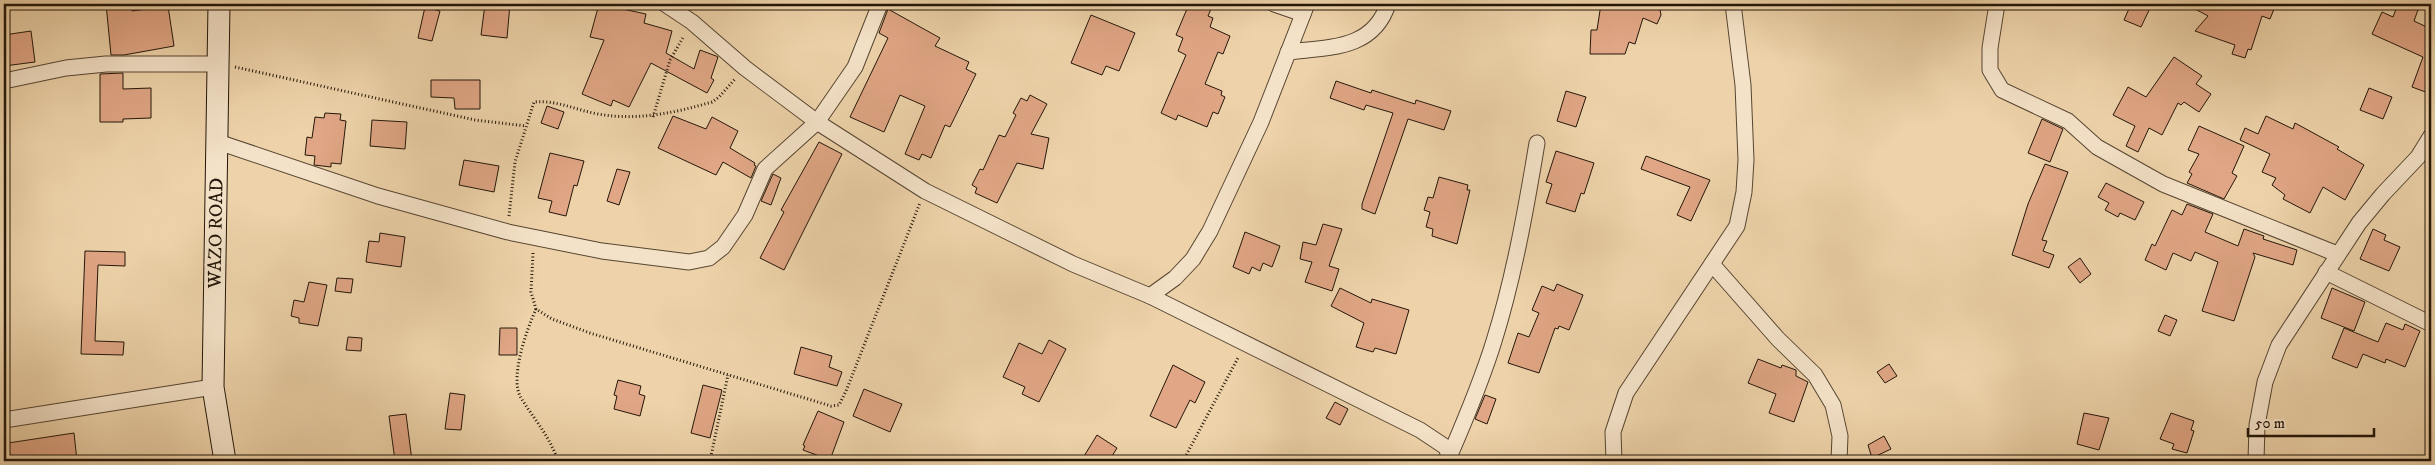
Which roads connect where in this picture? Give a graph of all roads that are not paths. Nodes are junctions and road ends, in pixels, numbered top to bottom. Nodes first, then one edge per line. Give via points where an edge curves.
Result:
1 (219, 4) edge
2 (665, 4) edge
3 (880, 4) edge
4 (1274, 4) edge
5 (1388, 4) edge
6 (1733, 4) edge
7 (1997, 4) edge
8 (1305, 9) edge
9 (1288, 52) junction
10 (217, 64) junction
11 (4, 80) edge
12 (817, 122) junction
13 (2431, 136) edge
14 (218, 142) junction
15 (1537, 143) dead end
16 (2425, 160) edge
17 (2337, 254) junction
18 (1712, 264) junction
19 (2326, 272) junction
20 (1150, 296) junction
21 (2431, 324) edge
22 (213, 387) junction
23 (4, 420) edge
24 (1450, 458) edge
25 (225, 461) edge
26 (1614, 461) edge
27 (1839, 461) edge
28 (2256, 461) edge

1 - 10 main road, WAZO ROAD
2 - 12 street
3 - 12 street via 855,67
4 - 8 street
5 - 9 street via 1378,26 1368,35 1353,42
6 - 18 street via 1743,86 1744,192 1737,226
7 - 17 street via 1990,70 2002,90 2068,121 2096,147 2163,184
8 - 9 street
9 - 20 street via 1261,122 1210,231 1193,259 1175,278
10 - 11 street via 106,64
10 - 14 main road, WAZO ROAD
12 - 14 street via 765,168 745,215 723,247 709,258 689,262 602,251 508,232 378,196
12 - 20 street via 924,191 1073,264
13 - 16 street
14 - 22 main road, WAZO ROAD
15 - 24 street via 1528,199 1494,340
16 - 17 street via 2382,194
17 - 19 street
18 - 26 street via 1626,392 1612,432
18 - 27 street via 1778,340 1814,375 1833,405 1840,436
19 - 21 street
19 - 28 street via 2279,345 2265,382 2257,425
20 - 24 street via 1420,430 1448,448
22 - 23 street
22 - 25 main road, WAZO ROAD

